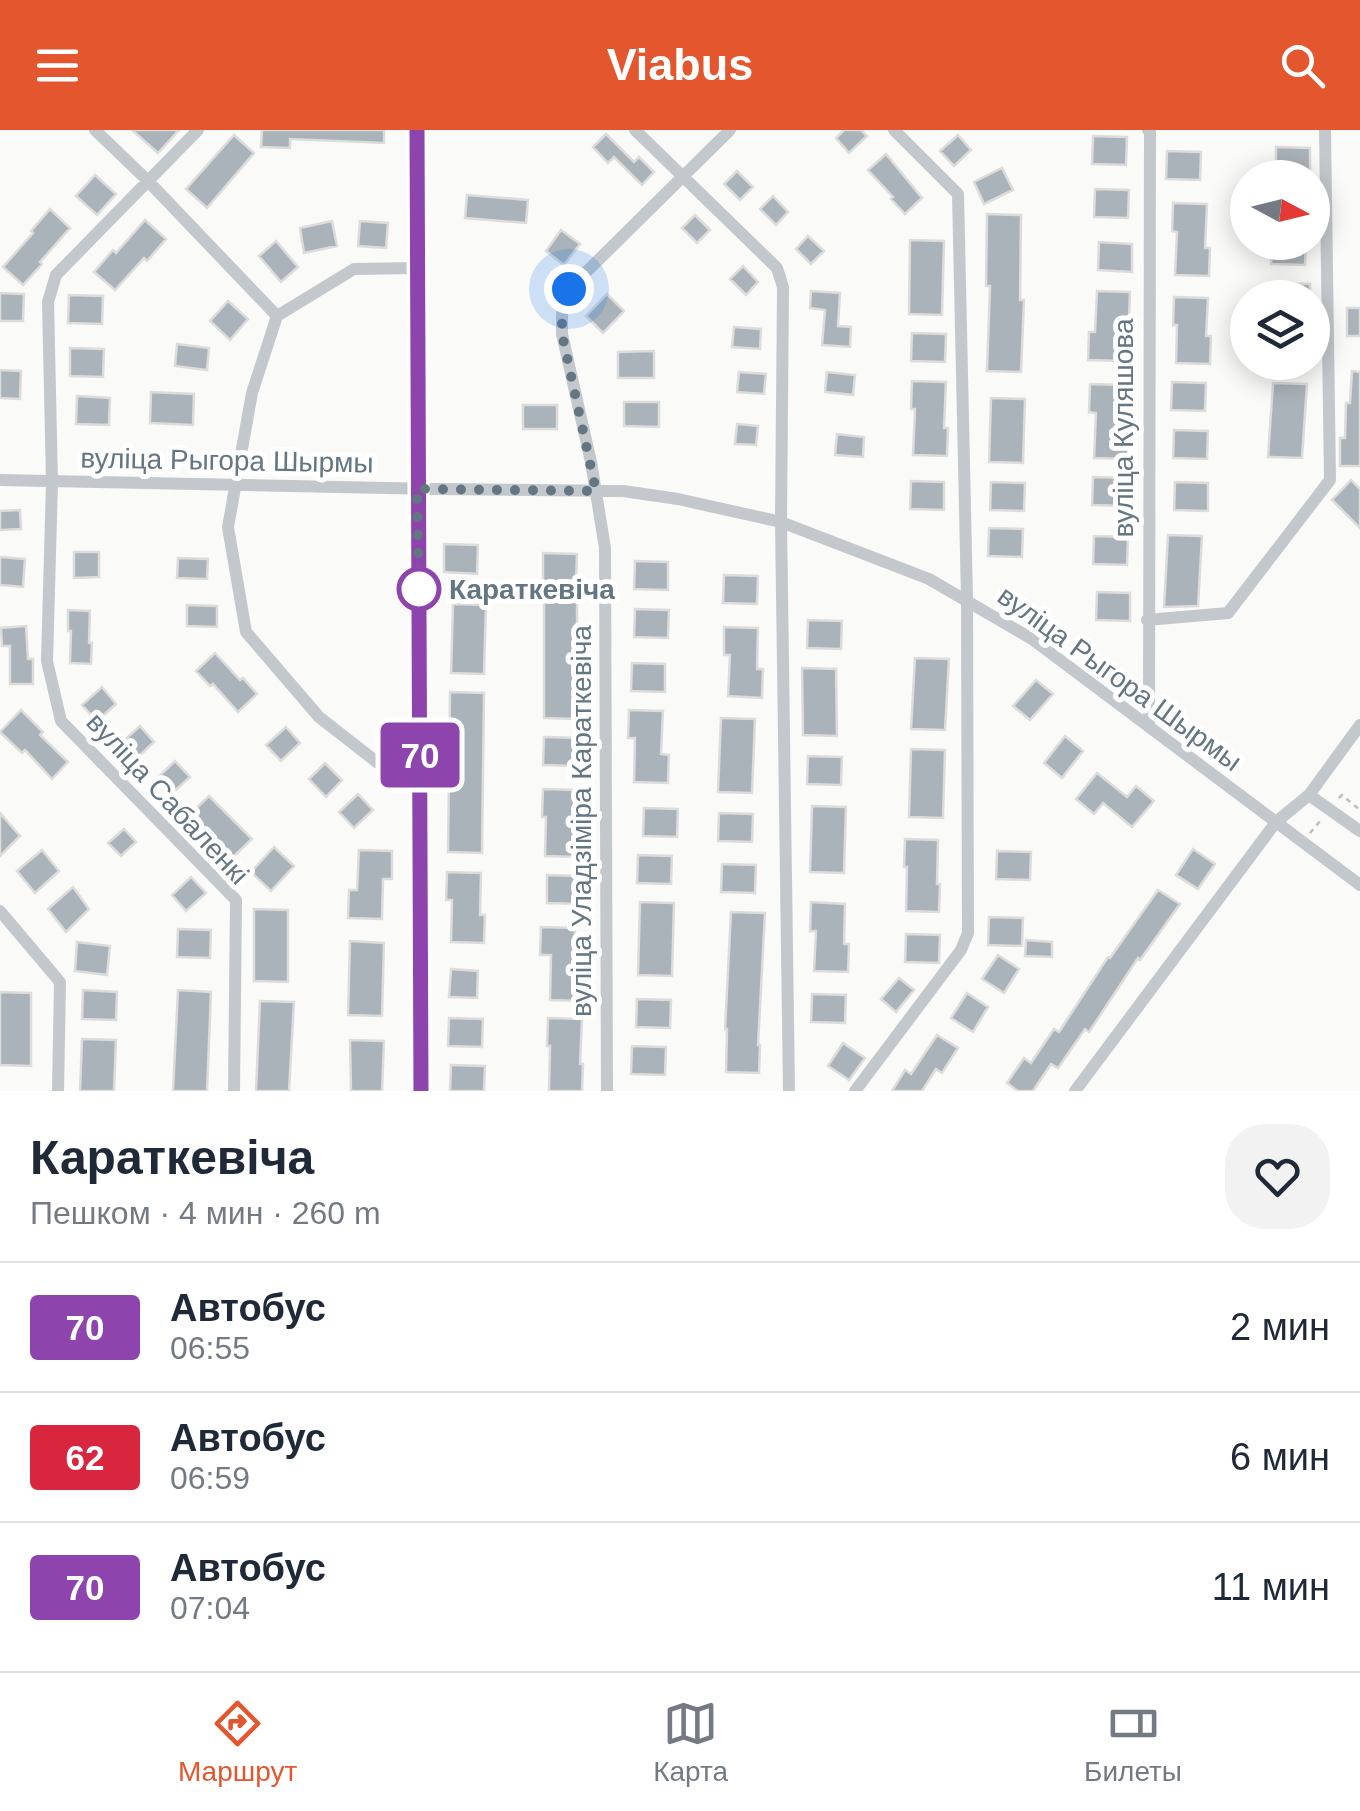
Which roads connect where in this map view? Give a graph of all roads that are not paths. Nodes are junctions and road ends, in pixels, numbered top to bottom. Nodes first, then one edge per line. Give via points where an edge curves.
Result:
1 (95, 130) edge
2 (198, 130) edge
3 (417, 130) edge
4 (634, 130) edge
5 (730, 130) edge
6 (894, 130) edge
7 (1148, 130) edge
8 (1326, 130) edge
9 (682, 178) junction
10 (147, 180) junction
11 (417, 268) junction
12 (277, 316) junction
13 (0, 480) edge
14 (52, 482) junction
15 (234, 485) junction
16 (417, 489) junction
17 (596, 491) junction
18 (781, 522) junction
19 (967, 599) junction
20 (1147, 620) junction
21 (1360, 725) edge
22 (1148, 727) junction
23 (420, 776) junction
24 (1309, 795) junction
25 (1276, 822) junction
26 (1360, 831) edge
27 (1360, 886) edge
28 (0, 911) edge
29 (58, 1091) edge
30 (234, 1091) edge
31 (421, 1091) edge
32 (606, 1091) edge
33 (789, 1091) edge
34 (855, 1091) edge
35 (1075, 1091) edge

1 - 10 street
2 - 10 street, вуліца Сабаленкі
3 - 11 street
4 - 9 street
5 - 9 street
6 - 19 street via 958,194
7 - 20 street, вуліца Куляшова
8 - 20 street via 1330,480 1228,614
9 - 17 street, вуліца Уладзіміра Караткевіча via 569,289 562,310
9 - 18 street via 777,268
10 - 12 street
10 - 14 street, вуліца Сабаленкі via 50,288
11 - 12 street via 354,269
11 - 16 street
12 - 15 street via 252,393
13 - 14 street, вуліца Рыгора Шырмы
14 - 15 street, вуліца Рыгора Шырмы
14 - 30 street, вуліца Сабаленкі via 47,662 61,721 236,900
15 - 16 street, вуліца Рыгора Шырмы
15 - 23 street via 228,527 246,632 320,717 378,763
16 - 17 street, вуліца Рыгора Шырмы
16 - 23 street
17 - 18 street, вуліца Рыгора Шырмы via 678,499
17 - 32 street, вуліца Уладзіміра Караткевіча via 605,548
18 - 19 street, вуліца Рыгора Шырмы
18 - 33 street
19 - 22 street, вуліца Рыгора Шырмы
19 - 34 street via 968,933
20 - 22 street, вуліца Куляшова
21 - 24 street
22 - 25 street, вуліца Рыгора Шырмы
23 - 31 street
24 - 25 street
24 - 26 street
25 - 27 street, вуліца Рыгора Шырмы
25 - 35 street
28 - 29 street via 60,982

